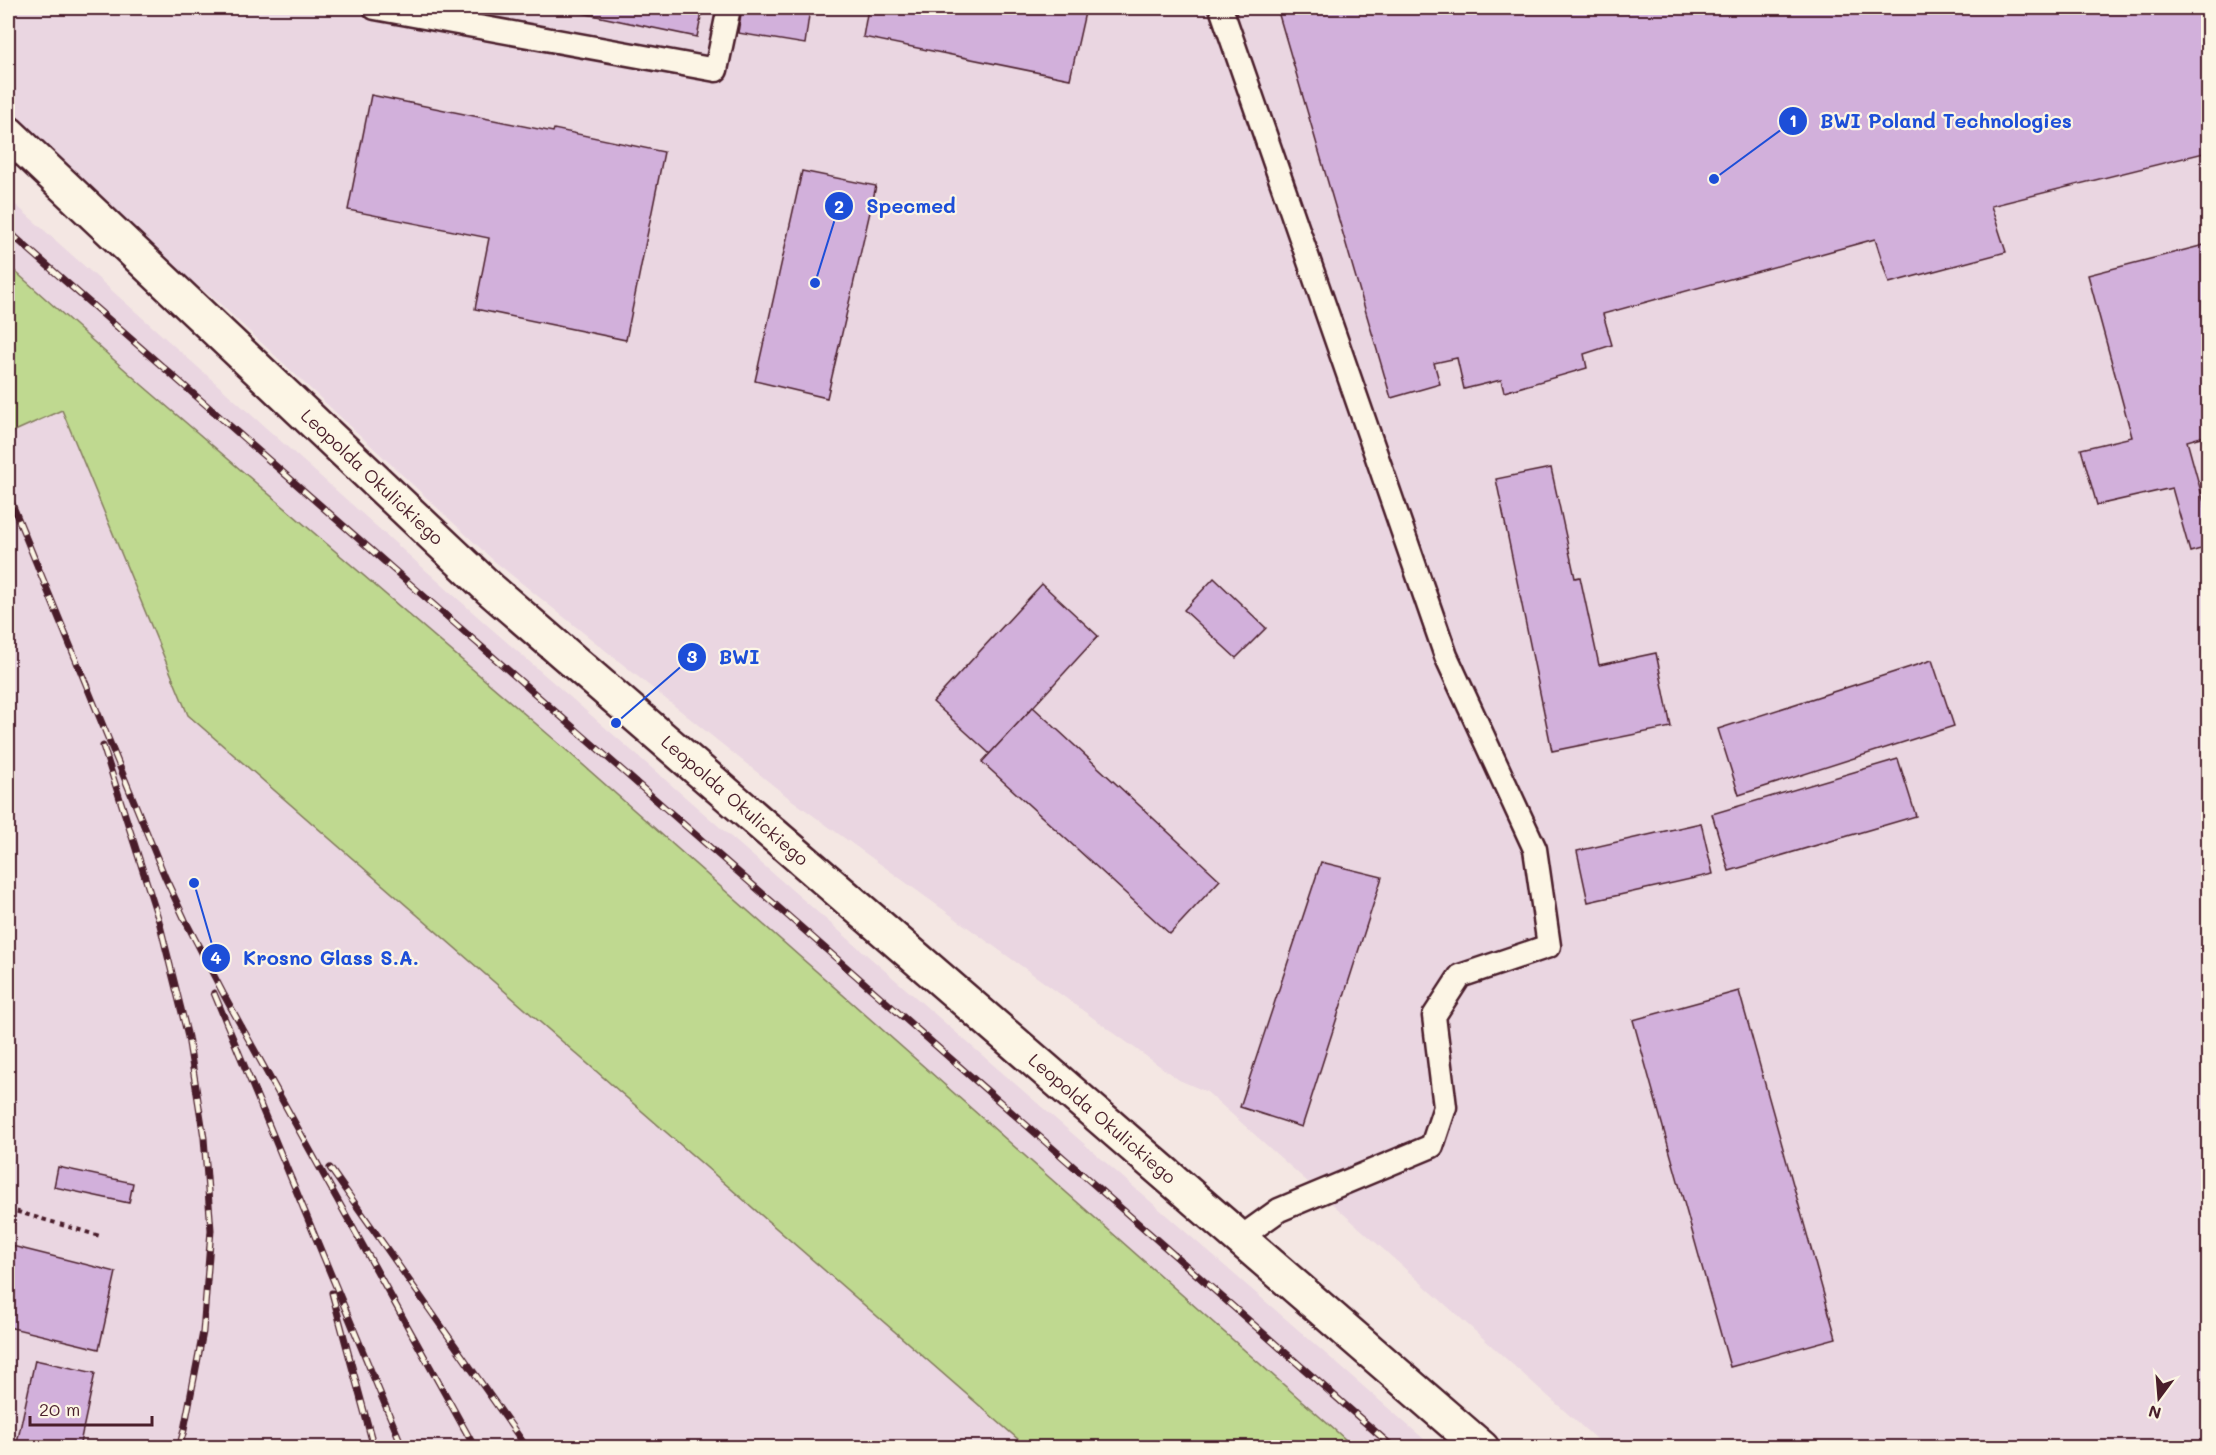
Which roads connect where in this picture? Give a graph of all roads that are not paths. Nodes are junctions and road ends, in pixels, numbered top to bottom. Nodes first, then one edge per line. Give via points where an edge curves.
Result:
1 (375, 8) edge
2 (729, 8) edge
3 (1221, 8) edge
4 (8, 133) edge
5 (1240, 1238) junction
6 (1482, 1448) edge

1 - 2 lane via 716,70
3 - 5 lane via 1446,656 1535,849 1549,946 1460,976 1434,1016 1445,1107 1432,1146 1279,1210
4 - 5 street, Leopolda Okulickiego via 490,589
5 - 6 street, Leopolda Okulickiego

